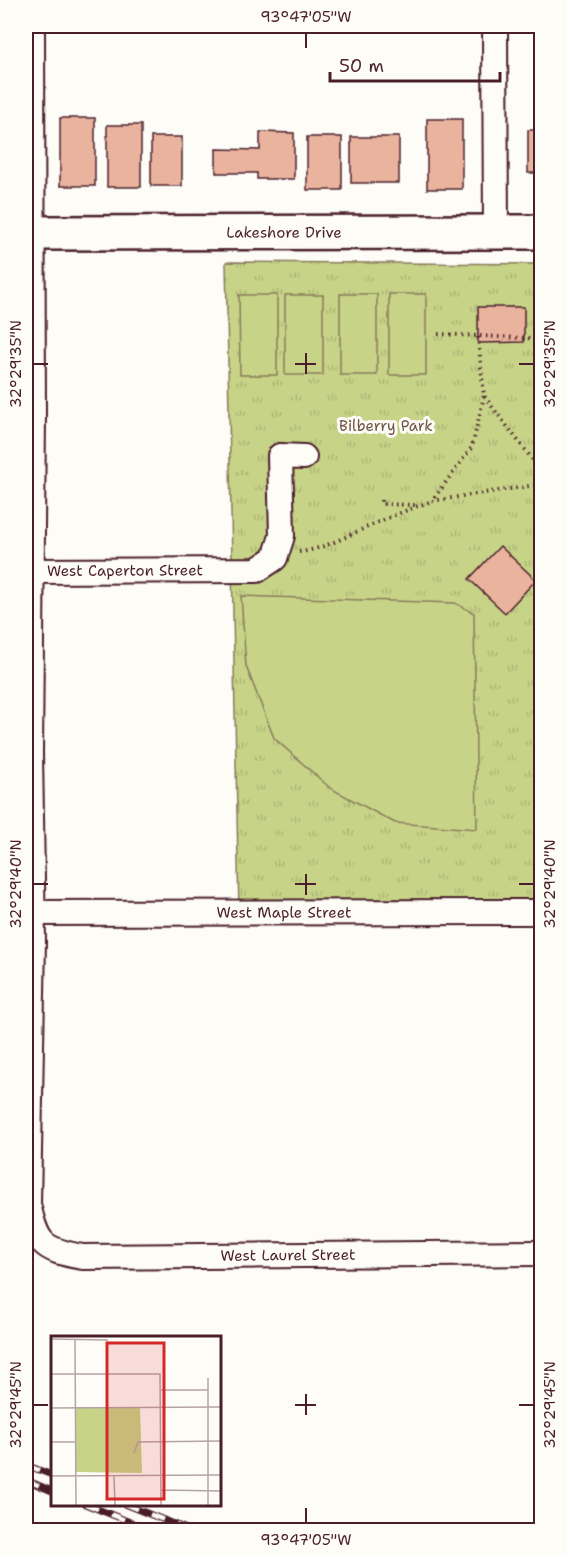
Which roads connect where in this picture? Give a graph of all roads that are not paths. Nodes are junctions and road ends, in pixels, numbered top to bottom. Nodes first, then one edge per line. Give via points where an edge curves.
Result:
1 (32, 26) edge
2 (495, 26) edge
3 (496, 232) junction
4 (542, 232) edge
5 (28, 233) edge
6 (304, 457) dead end
7 (29, 571) edge
8 (542, 912) edge
9 (29, 913) edge
10 (542, 1253) edge

1 - 5 street
2 - 3 street
3 - 4 main road, Lakeshore Drive
3 - 5 main road, Lakeshore Drive
5 - 7 street
6 - 7 street, West Caperton Street via 280,456 282,536 275,558 257,570
7 - 9 street
8 - 9 street, West Maple Street
9 - 10 street, West Laurel Street via 28,1204 39,1240 58,1252 83,1257

